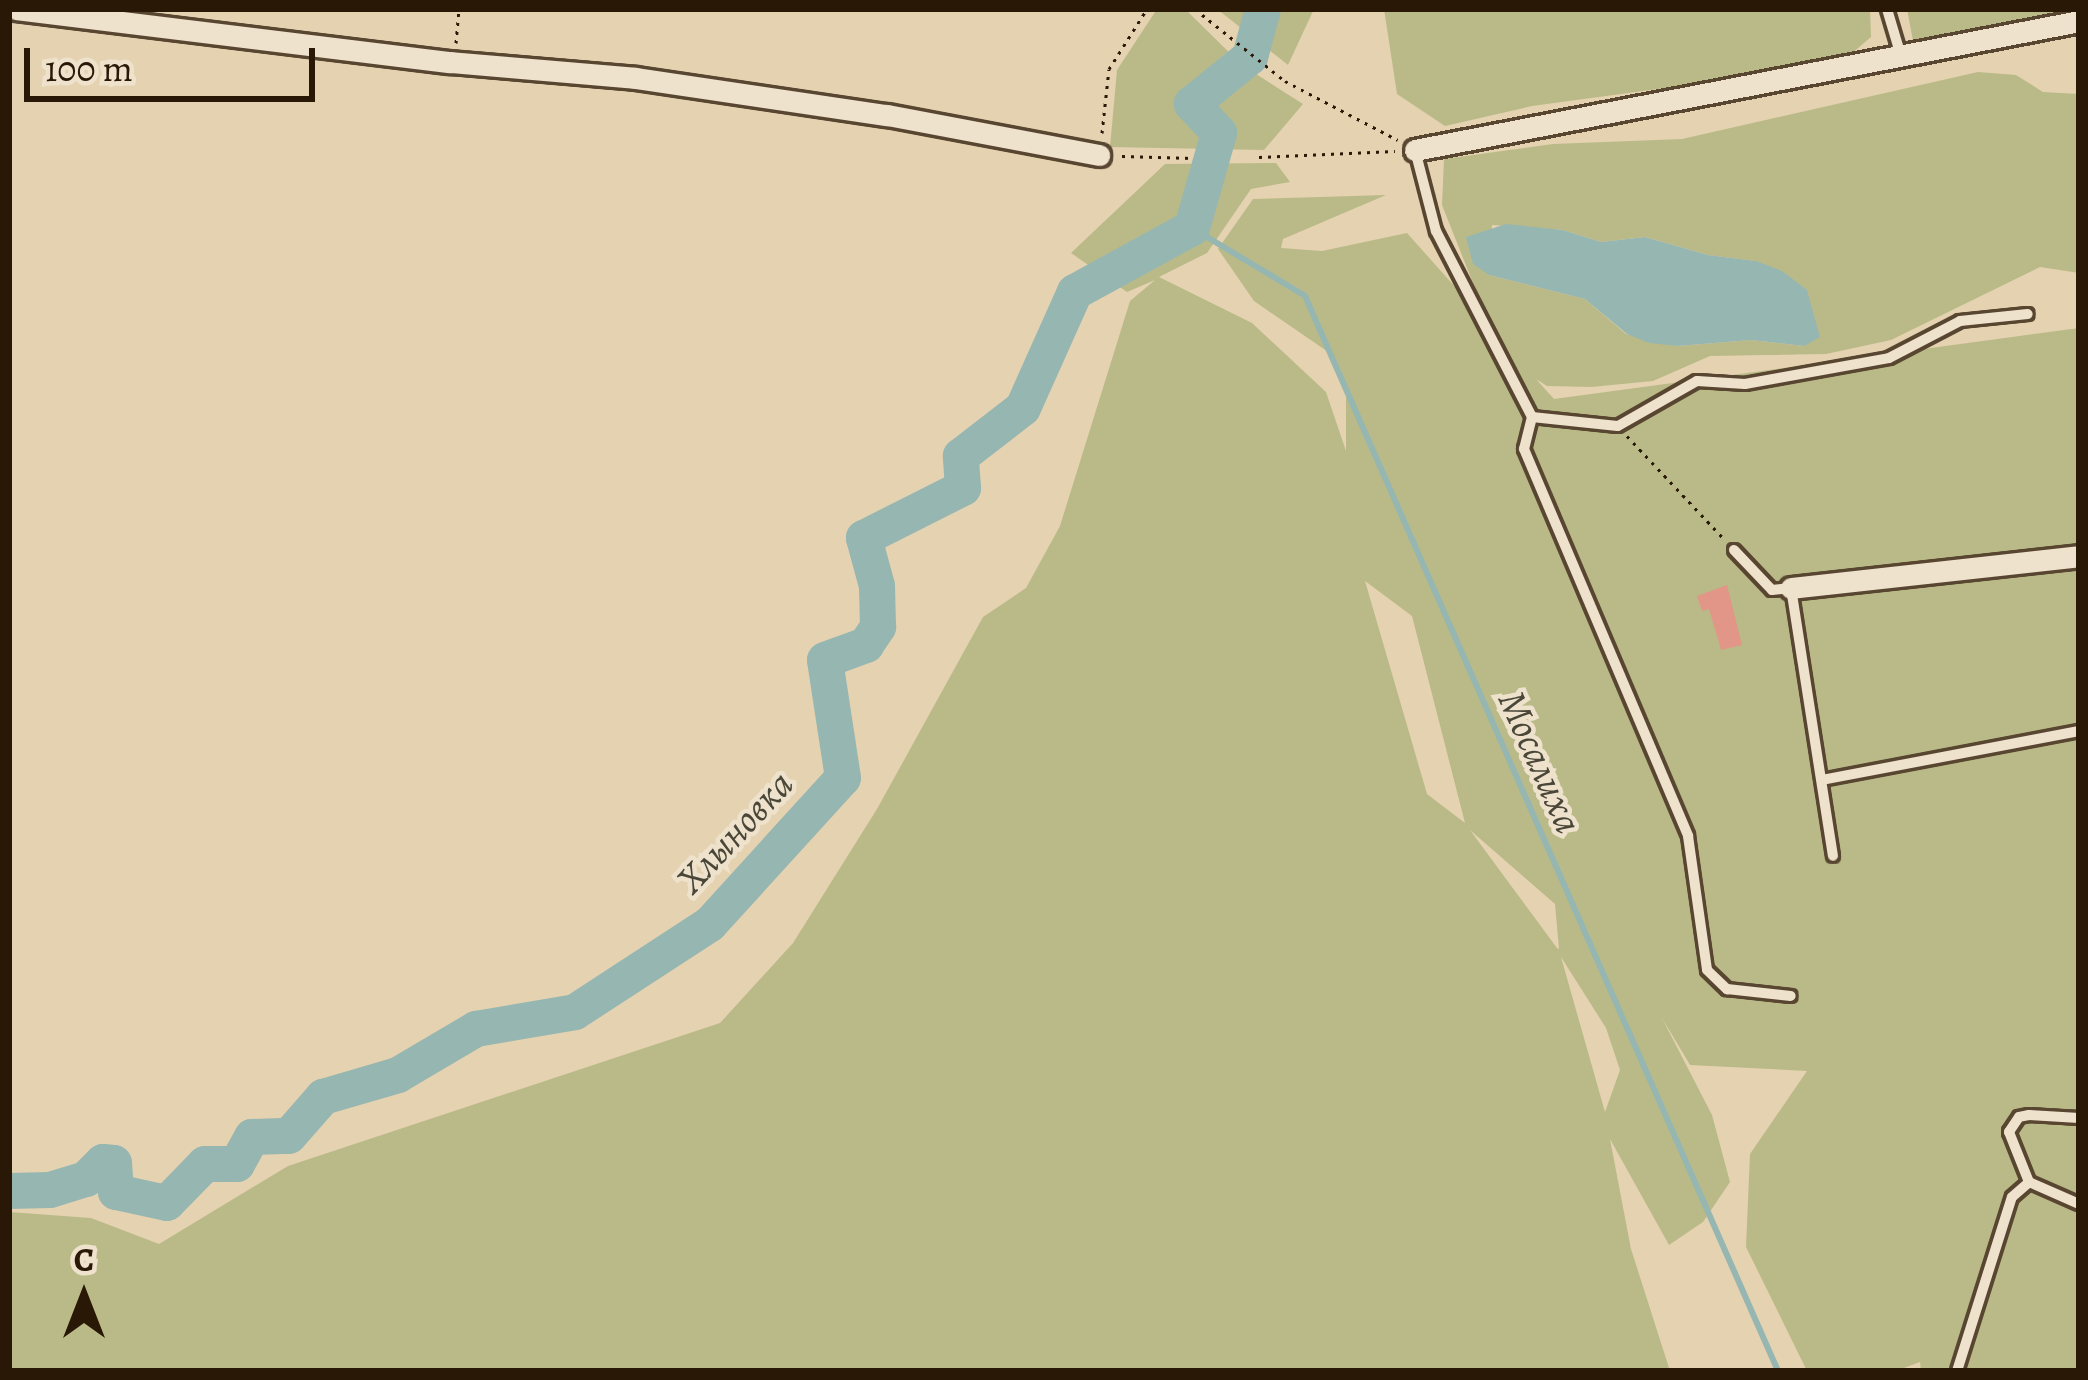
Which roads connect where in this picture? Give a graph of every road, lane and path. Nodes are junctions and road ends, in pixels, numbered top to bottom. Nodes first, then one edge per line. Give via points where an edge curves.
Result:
1 (16, 9) edge
2 (459, 9) edge
3 (1147, 9) edge
4 (1195, 9) edge
5 (1887, 9) edge
6 (2079, 21) edge
7 (1901, 56) junction
8 (450, 62) junction
9 (1415, 150) junction
10 (1099, 155) junction
11 (1259, 157) dead end
12 (1192, 158) dead end
13 (2028, 314) dead end
14 (1532, 418) junction
15 (1618, 426) junction
16 (1734, 550) joint
17 (2079, 556) edge
18 (1791, 588) junction
19 (2079, 731) edge
20 (1822, 780) junction
21 (1833, 856) dead end
22 (1790, 996) dead end
23 (2079, 1118) edge
24 (2029, 1182) junction
25 (2079, 1204) edge
26 (1957, 1371) edge

1 - 8 street
2 - 8 path
3 - 10 path via 1109,69
4 - 9 path via 1285,81
5 - 7 lane
6 - 7 street
7 - 9 street
8 - 10 street via 635,78
9 - 11 path
9 - 14 lane via 1436,231
10 - 12 path
13 - 15 lane via 1960,321 1889,358 1745,383 1697,381
14 - 15 lane
14 - 22 lane via 1524,449 1688,836 1707,970 1727,989
15 - 16 path
16 - 18 lane via 1772,590
17 - 18 street
18 - 20 lane
19 - 20 lane
20 - 21 lane
23 - 24 lane via 2029,1115 2012,1124 2010,1142
24 - 25 lane
24 - 26 lane via 2012,1197

